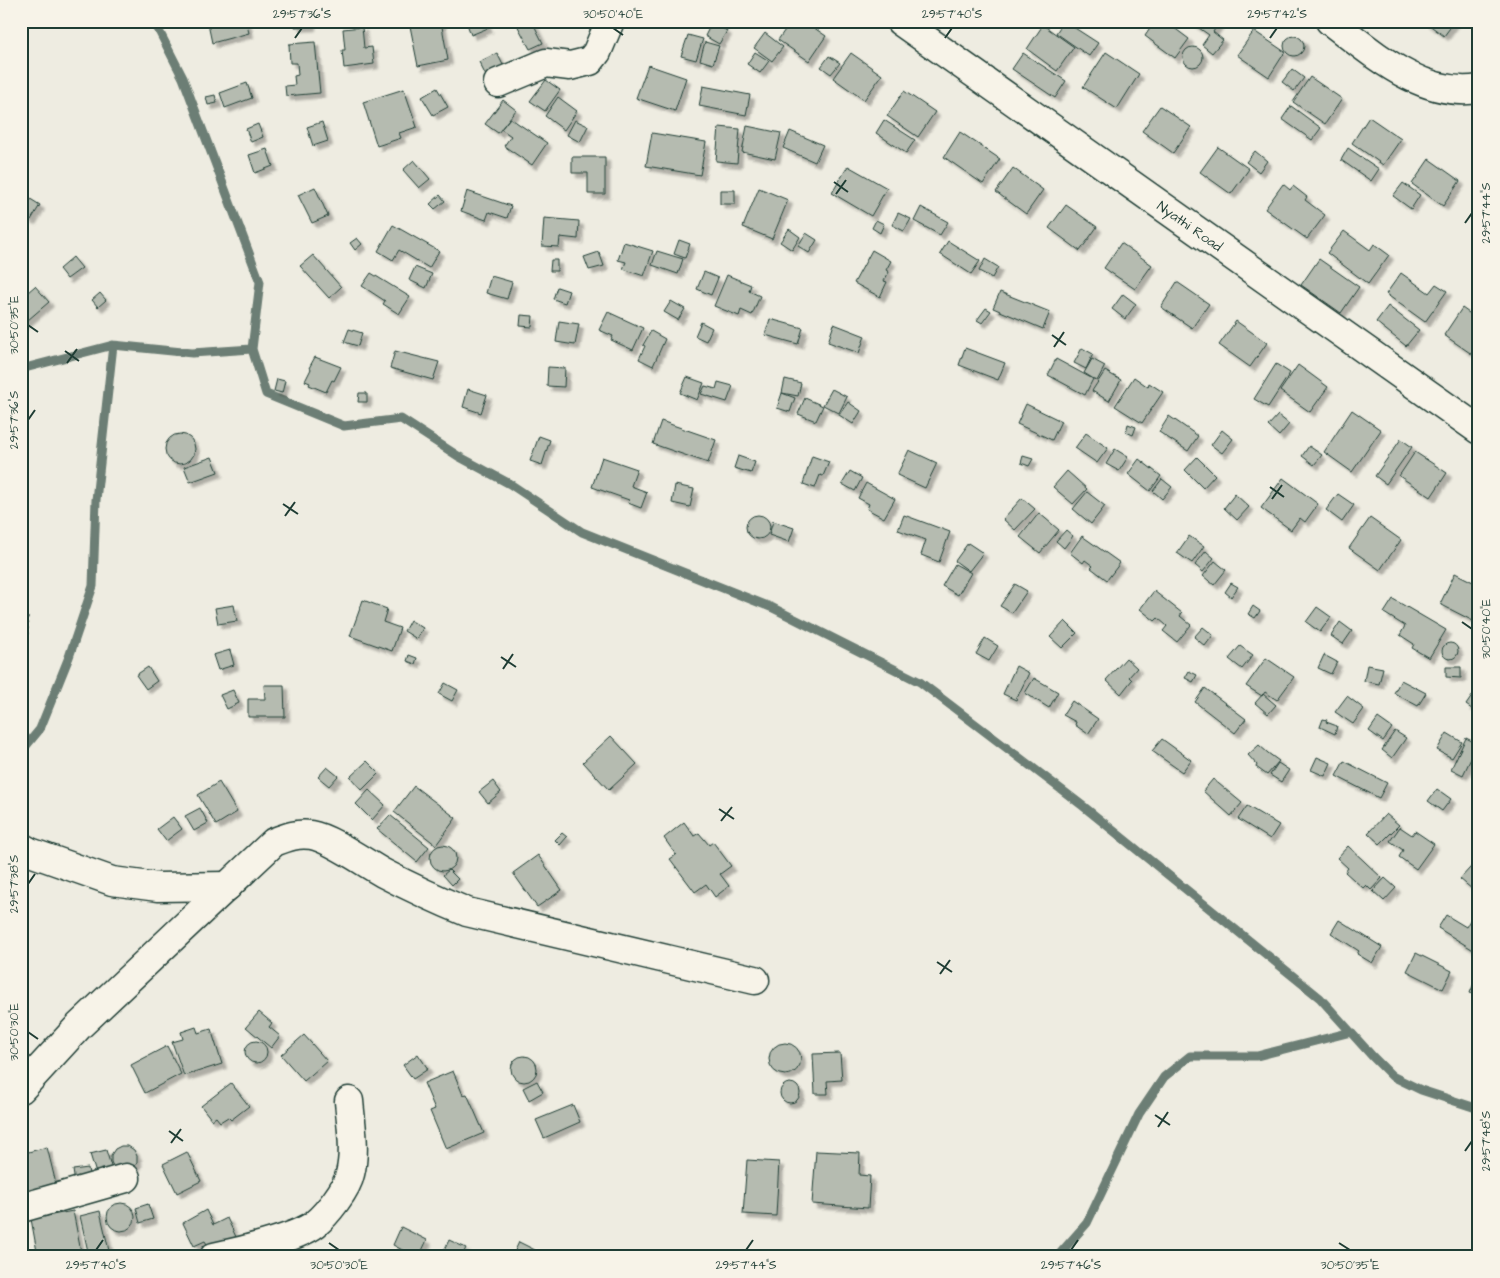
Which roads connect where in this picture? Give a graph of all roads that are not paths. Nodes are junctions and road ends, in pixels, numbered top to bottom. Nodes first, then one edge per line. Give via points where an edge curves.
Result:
1 (610, 21) edge
2 (1330, 21) edge
3 (904, 22) edge
4 (498, 83) dead end
5 (1479, 89) edge
6 (1479, 430) edge
7 (21, 847) edge
8 (228, 886) junction
9 (755, 980) dead end
10 (21, 1089) edge
11 (349, 1101) dead end
12 (126, 1178) dead end
13 (21, 1208) edge
14 (214, 1257) edge

1 - 4 street via 590,61 570,66 546,63
2 - 5 street via 1397,70 1432,85 1466,91
3 - 6 street, Nyathi Road
7 - 8 street via 112,880 158,887
8 - 9 street via 274,842 292,835 312,835 467,912
8 - 10 street via 79,1026
11 - 14 street via 353,1140 350,1175 337,1199 315,1224 291,1236
12 - 13 street

